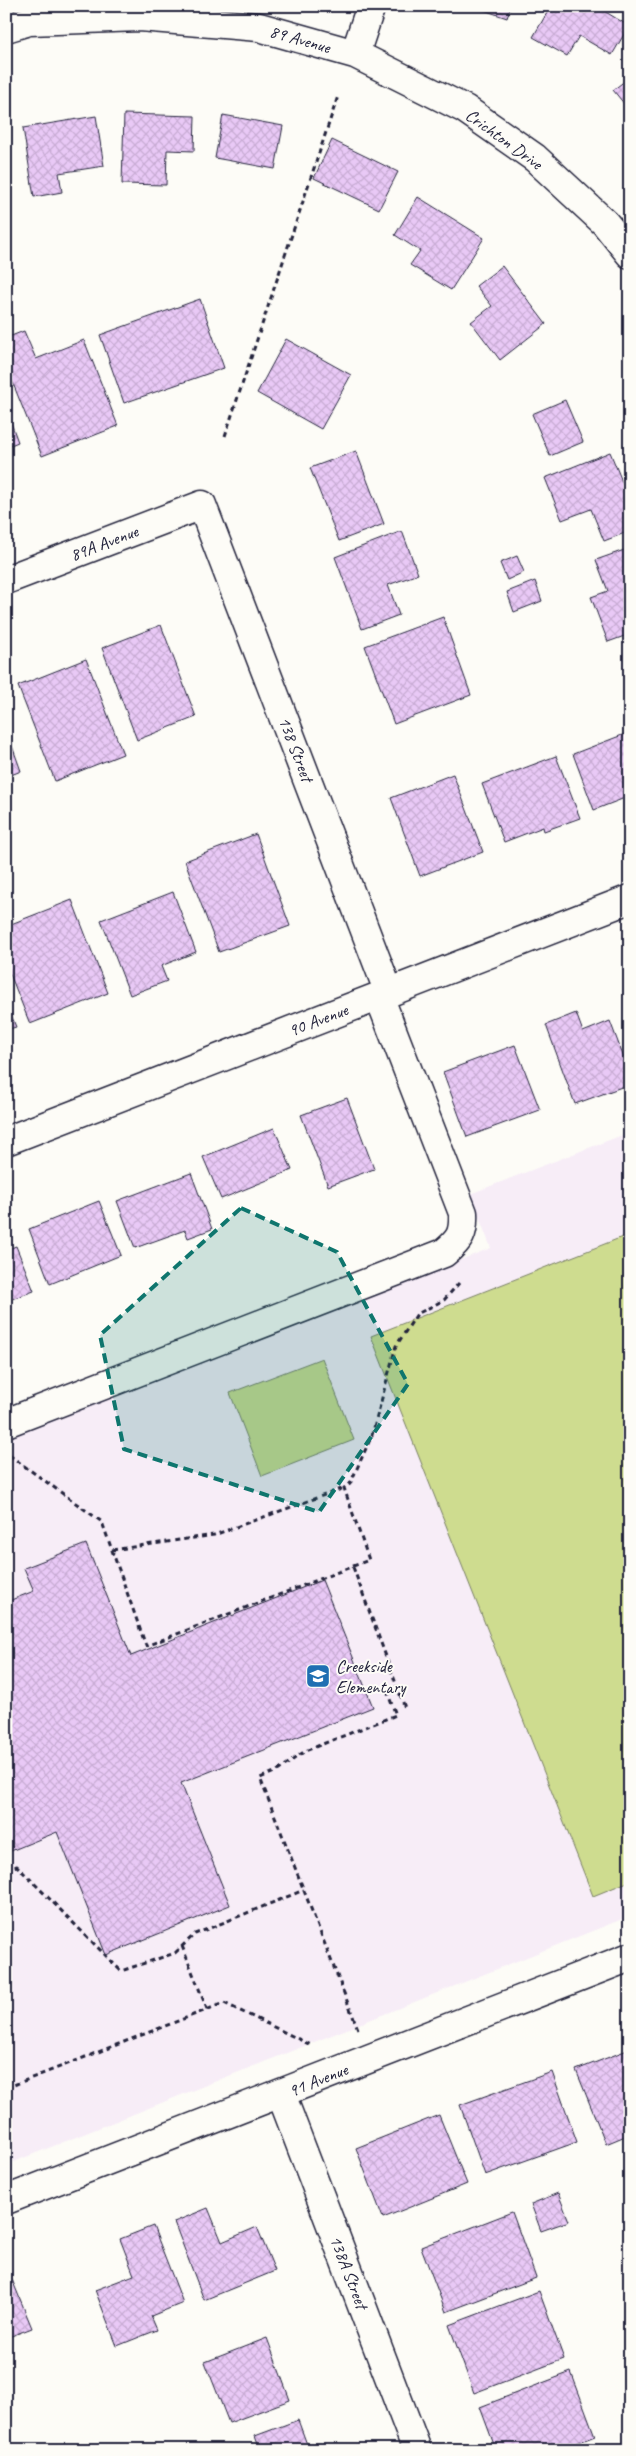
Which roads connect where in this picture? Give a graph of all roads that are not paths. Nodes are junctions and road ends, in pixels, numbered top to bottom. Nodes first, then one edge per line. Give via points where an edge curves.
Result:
1 (371, 6) edge
2 (20, 18) edge
3 (355, 54) junction
4 (630, 254) edge
5 (202, 505) joint
6 (6, 580) edge
7 (630, 899) edge
8 (384, 994) junction
9 (6, 1141) edge
10 (6, 1423) edge
11 (630, 1957) edge
12 (281, 2094) junction
13 (6, 2200) edge
14 (417, 2450) edge

1 - 3 street
2 - 3 street, 89 Avenue via 140,17 259,27
3 - 4 street, Crichton Drive via 465,109 535,158 605,223
5 - 6 street, 89A Avenue
5 - 8 street, 138 Street
7 - 8 street, 90 Avenue
8 - 9 street, 90 Avenue
8 - 10 street, 138 Street via 463,1213 464,1227 458,1243 444,1253
11 - 12 street, 91 Avenue
12 - 13 street, 91 Avenue
12 - 14 street, 138A Street

